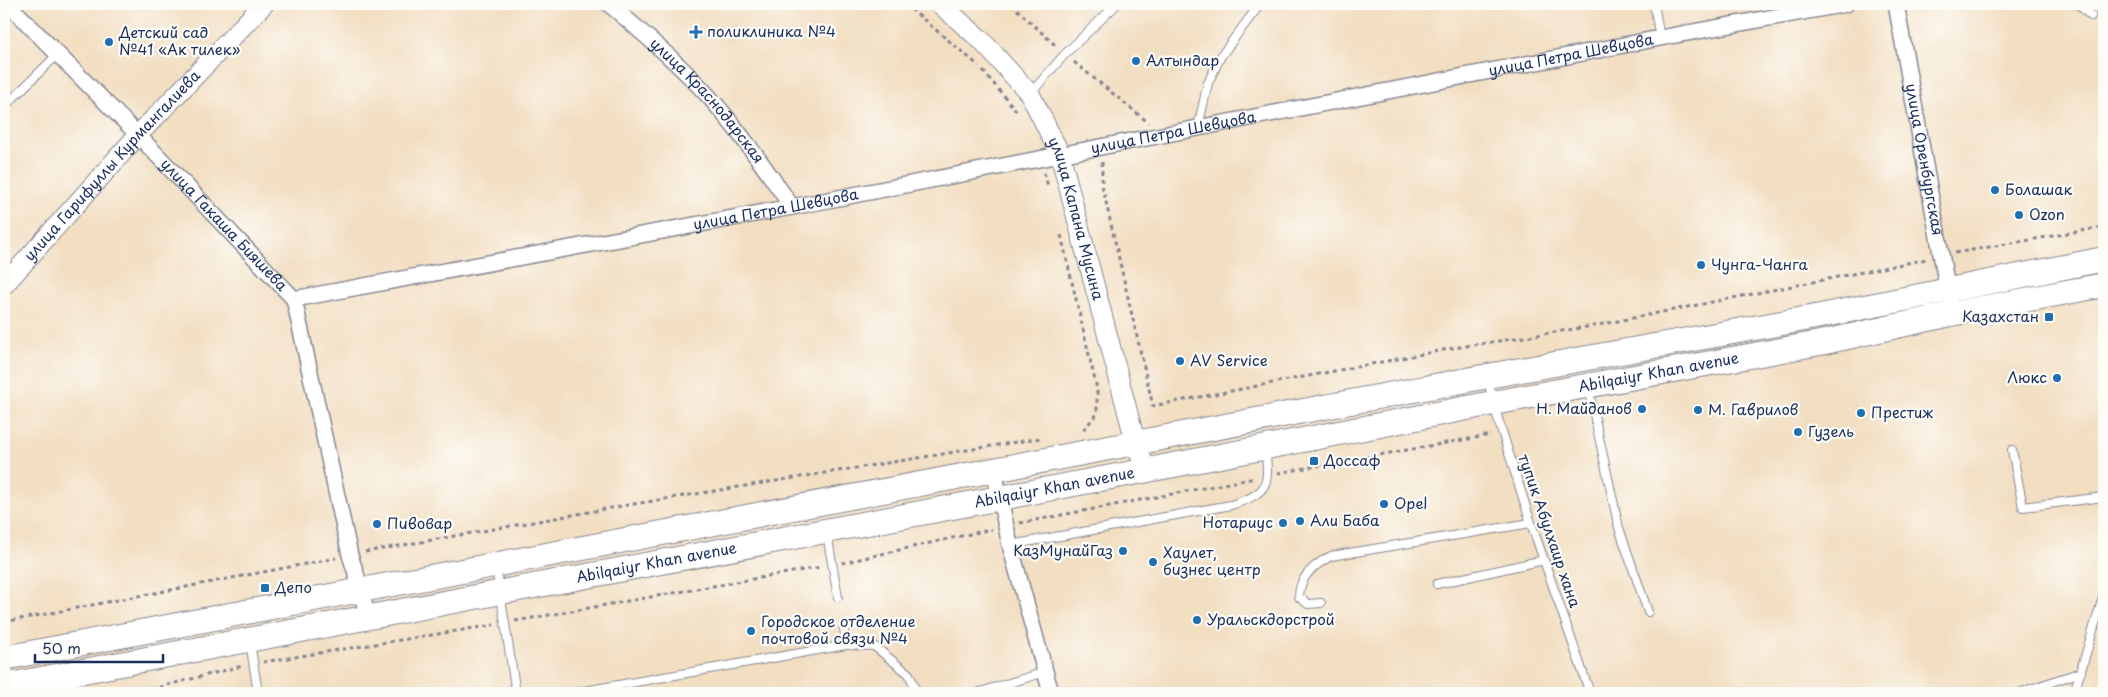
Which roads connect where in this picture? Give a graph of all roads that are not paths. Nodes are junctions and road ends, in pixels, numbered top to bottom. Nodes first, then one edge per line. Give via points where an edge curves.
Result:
1 (8, 4) edge
2 (264, 4) edge
3 (609, 4) edge
4 (940, 4) edge
5 (1117, 4) edge
6 (1260, 4) edge
7 (1654, 4) edge
8 (1846, 4) edge
9 (1896, 4) edge
10 (2078, 4) edge
11 (2091, 16) dead end
12 (1660, 38) junction
13 (57, 55) junction
14 (1030, 94) junction
15 (4, 108) edge
16 (1198, 128) junction
17 (138, 135) junction
18 (1060, 154) junction
19 (792, 207) junction
20 (2104, 259) edge
21 (4, 285) edge
22 (2104, 285) edge
23 (1948, 290) junction
24 (294, 299) junction
25 (1951, 314) junction
26 (1488, 376) junction
27 (1587, 385) junction
28 (1493, 403) junction
29 (1136, 444) junction
30 (1265, 447) junction
31 (2012, 450) dead end
32 (1146, 470) junction
33 (994, 471) junction
34 (999, 497) junction
35 (2104, 497) edge
36 (1531, 523) junction
37 (826, 530) junction
38 (1010, 545) junction
39 (1544, 560) junction
40 (496, 566) junction
41 (1437, 584) dead end
42 (362, 592) junction
43 (500, 592) junction
44 (2104, 594) edge
45 (838, 597) dead end
46 (1321, 603) dead end
47 (1648, 612) dead end
48 (367, 618) junction
49 (844, 628) dead end
50 (250, 640) junction
51 (846, 645) junction
52 (4, 658) edge
53 (1045, 672) junction
54 (2081, 672) junction
55 (4, 686) edge
56 (258, 693) edge
57 (516, 693) edge
58 (573, 693) edge
59 (918, 693) edge
60 (977, 693) edge
61 (1051, 693) edge
62 (1590, 693) edge
63 (2019, 693) edge
64 (2074, 693) edge

1 - 13 street, улица Гакаша Бияшева
2 - 17 street, улица Гарифуллы Курмангалиева
3 - 19 street, улица Краснодарская via 677,63 713,101
4 - 14 street, улица Капана Мусина via 981,40
5 - 14 lane via 1065,54
6 - 16 lane via 1221,56 1208,83
7 - 12 lane
8 - 12 street, улица Петра Шевцова
9 - 23 street, улица Оренбургская
10 - 11 lane
12 - 16 street, улица Петра Шевцова
13 - 15 lane
13 - 17 street, улица Гакаша Бияшева
14 - 18 street, улица Капана Мусина
16 - 18 street, улица Петра Шевцова
17 - 21 street, улица Гарифуллы Курмангалиева
17 - 24 street, улица Гакаша Бияшева
18 - 19 street, улица Петра Шевцова
18 - 29 street, улица Капана Мусина
19 - 24 street, улица Петра Шевцова
20 - 23 main road, Abilqaiyr Khan avenue
22 - 25 main road, Abilqaiyr Khan avenue
23 - 25 street, улица Оренбургская
23 - 26 main road, Abilqaiyr Khan avenue
24 - 42 street, улица Гакаша Бияшева via 350,555
25 - 27 main road, Abilqaiyr Khan avenue via 1820,343
26 - 28 lane, тупик Абулхаир хана
26 - 29 main road, Abilqaiyr Khan avenue
27 - 28 main road, Abilqaiyr Khan avenue
27 - 47 lane via 1619,528
28 - 30 main road, Abilqaiyr Khan avenue
28 - 36 lane, тупик Абулхаир хана
29 - 32 street, улица Капана Мусина
29 - 33 main road, Abilqaiyr Khan avenue
30 - 32 main road, Abilqaiyr Khan avenue
30 - 38 lane via 1268,475 1263,489 1250,499
31 - 35 lane via 2023,508
32 - 34 main road, Abilqaiyr Khan avenue
33 - 34 street
33 - 40 main road, Abilqaiyr Khan avenue
34 - 37 main road, Abilqaiyr Khan avenue
34 - 38 street
36 - 39 lane, тупик Абулхаир хана
36 - 46 lane via 1332,556 1310,570 1299,585 1299,597 1308,604
37 - 43 main road, Abilqaiyr Khan avenue
37 - 45 lane
38 - 53 street
39 - 41 lane
39 - 62 lane, тупик Абулхаир хана
40 - 42 main road, Abilqaiyr Khan avenue
40 - 43 lane
42 - 48 street, улица Гакаша Бияшева
42 - 52 main road, Abilqaiyr Khan avenue
43 - 48 main road, Abilqaiyr Khan avenue
43 - 57 lane
44 - 54 lane
48 - 50 main road, Abilqaiyr Khan avenue
49 - 51 lane
50 - 55 main road, Abilqaiyr Khan avenue
50 - 56 lane
51 - 58 lane
51 - 59 lane via 874,646 910,674
53 - 60 lane
53 - 61 street
54 - 63 lane
54 - 64 lane

